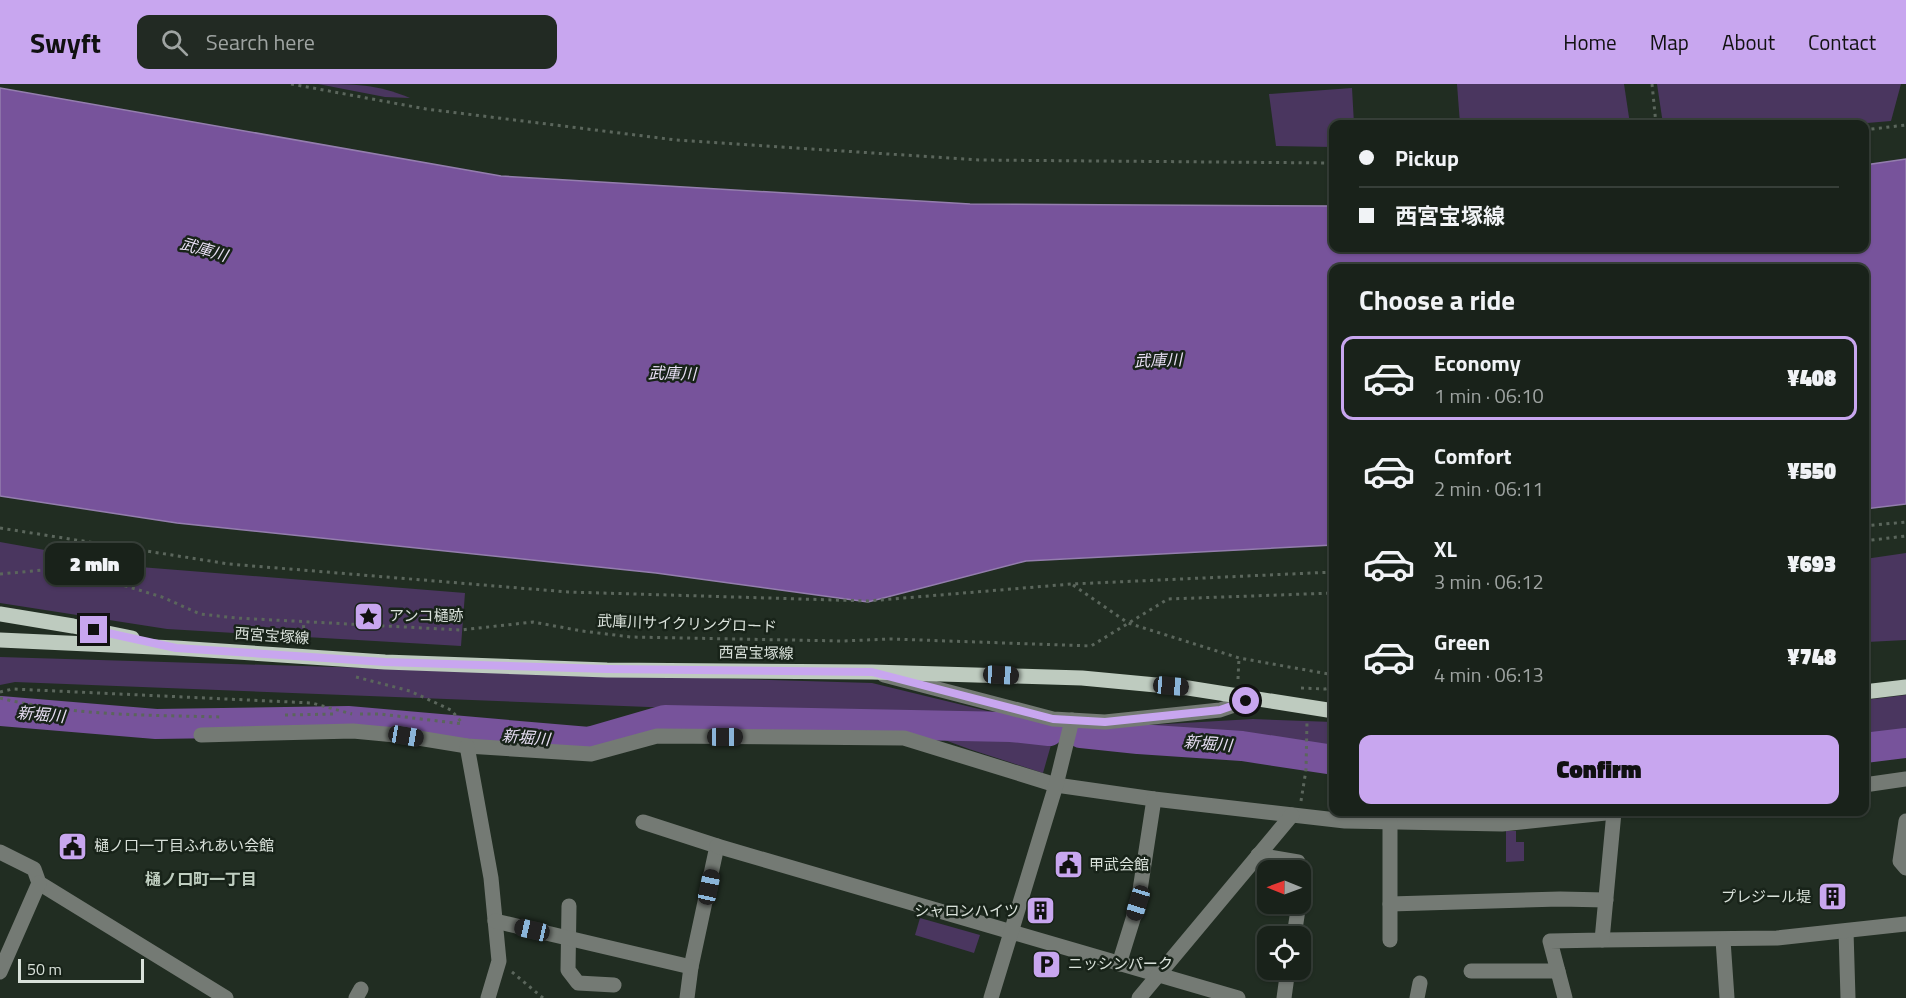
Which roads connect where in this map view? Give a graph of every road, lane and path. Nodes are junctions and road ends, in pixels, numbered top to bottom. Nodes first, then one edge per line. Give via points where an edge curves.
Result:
1 (291, 84) edge
2 (1652, 84) edge
3 (1656, 120) edge
4 (1906, 125) edge
5 (1869, 129) edge
6 (1329, 163) edge
7 (1906, 522) edge
8 (1869, 526) edge
9 (0, 528) edge
10 (1906, 536) edge
11 (1869, 540) edge
12 (1329, 572) edge
13 (0, 574) edge
14 (1072, 584) junction
15 (1329, 593) edge
16 (0, 614) edge
17 (1128, 623) junction
18 (0, 640) edge
19 (176, 648) junction
20 (1239, 658) junction
21 (872, 672) junction
22 (1329, 674) edge
23 (348, 675) dead end
24 (1244, 681) dead end
25 (1906, 687) edge
26 (1869, 691) edge
27 (0, 692) edge
28 (0, 698) edge
29 (1252, 699) junction
30 (1329, 710) edge
31 (352, 714) junction
32 (274, 716) dead end
33 (1307, 716) dead end
34 (227, 717) dead end
35 (1072, 720) junction
36 (201, 735) dead end
37 (467, 746) junction
38 (1906, 779) edge
39 (1869, 784) edge
40 (1056, 785) junction
41 (1154, 799) junction
42 (1295, 816) junction
43 (1577, 816) edge
44 (1614, 816) edge
45 (1906, 820) edge
46 (643, 822) dead end
47 (1390, 822) junction
48 (717, 846) junction
49 (0, 852) edge
50 (1258, 855) junction
51 (1287, 860) edge
52 (1906, 868) edge
53 (39, 883) junction
54 (1606, 900) junction
55 (1390, 904) junction
56 (569, 906) dead end
57 (495, 921) junction
58 (1906, 924) edge
59 (1846, 931) junction
60 (1012, 932) junction
61 (568, 938) junction
62 (1390, 940) dead end
63 (1602, 940) junction
64 (1723, 940) junction
65 (499, 961) junction
66 (1119, 964) junction
67 (691, 967) junction
68 (1471, 970) dead end
69 (1558, 971) junction
70 (0, 972) edge
71 (1157, 976) junction
72 (1286, 980) edge
73 (614, 985) dead end
74 (226, 998) edge
75 (488, 998) edge
76 (543, 998) edge
77 (687, 998) edge
78 (992, 998) edge
79 (1139, 998) edge
80 (1235, 998) edge
81 (1284, 998) edge
82 (1565, 998) edge
83 (1727, 998) edge
84 (1848, 998) edge

1 - 6 path via 426,109 676,140 979,160
2 - 3 path
4 - 5 path
7 - 8 path
9 - 14 path via 230,564 568,592 868,602
10 - 11 path
12 - 14 path
13 - 17 path, 武庫川サイクリングロード via 66,568 162,597 200,614 461,630 533,622 631,637 891,639 1091,646
14 - 17 path
15 - 17 path, 武庫川サイクリングロード via 1168,599
16 - 19 main road, 西宮宝塚線
17 - 20 path
18 - 19 main road, 西宮宝塚線
19 - 21 main road, 西宮宝塚線 via 408,663
20 - 22 path
20 - 24 path via 1237,679
21 - 29 main road, 西宮宝塚線 via 1082,678 1188,688
21 - 35 street via 1053,719
23 - 31 path via 410,691 451,710 464,726
25 - 26 main road
27 - 31 path via 13,689 312,703
28 - 34 path via 96,712
29 - 30 main road, 西宮宝塚線
29 - 35 street via 1220,710 1105,722
31 - 32 path
33 - 42 path via 1306,770
35 - 40 street
36 - 37 street via 353,731
37 - 40 street via 591,754 657,736 904,738
37 - 57 street
38 - 39 street
40 - 41 street
40 - 60 street
41 - 42 street
41 - 66 street via 1138,903
42 - 47 street
42 - 50 street
43 - 47 street via 1502,824
44 - 54 street
45 - 52 street via 1900,861
46 - 48 street
47 - 55 street
48 - 60 street
48 - 67 street
49 - 53 street via 34,869
50 - 51 street
50 - 71 street
53 - 70 street
53 - 74 street
54 - 55 street
54 - 63 street
55 - 62 street
56 - 61 street
57 - 61 street
57 - 65 street
58 - 59 street
59 - 64 street
59 - 84 street
60 - 66 street
60 - 78 street
61 - 67 street
61 - 73 street via 568,970 578,983
63 - 64 street
63 - 69 street via 1550,941
64 - 83 street
65 - 75 street
65 - 76 path
66 - 71 street
67 - 77 street
68 - 69 street
69 - 82 street
71 - 79 street
71 - 80 street
72 - 81 street

